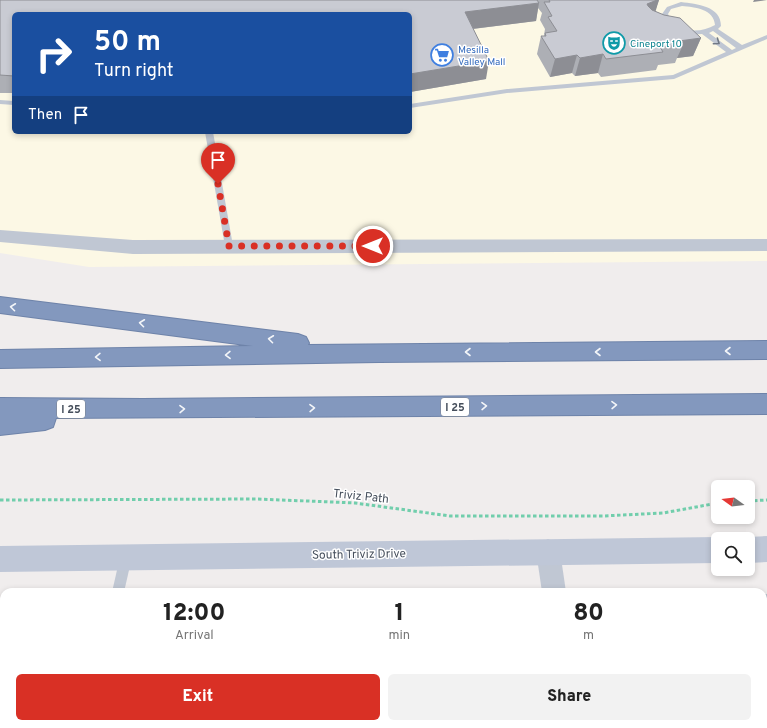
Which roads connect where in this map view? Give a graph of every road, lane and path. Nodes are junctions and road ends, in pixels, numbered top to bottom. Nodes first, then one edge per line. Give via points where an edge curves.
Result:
1 (714, 29) junction
2 (703, 32) junction
3 (766, 39) edge
4 (741, 48) junction
5 (731, 52) junction
6 (0, 102) edge
7 (12, 103) edge
8 (412, 106) edge
9 (209, 134) edge
10 (0, 236) edge
11 (767, 245) edge
12 (229, 246) junction
13 (0, 305) edge
14 (767, 350) edge
15 (379, 353) junction
16 (0, 359) edge
17 (767, 404) edge
18 (0, 408) edge
19 (143, 410) junction
20 (0, 425) edge
21 (0, 500) edge
22 (755, 500) edge
23 (767, 500) edge
24 (711, 504) edge
25 (711, 550) edge
26 (548, 551) junction
27 (126, 557) junction
28 (0, 559) edge
29 (119, 588) edge
30 (553, 588) edge

1 - 2 lane
1 - 2 lane via 719,21 706,9 682,4 665,12 667,21 673,26 690,32
1 - 4 lane
2 -> 5 lane
3 - 4 lane
4 - 5 lane
5 - 8 lane via 674,77 507,91
6 - 7 lane
9 - 12 lane
10 - 12 street via 133,247
11 - 12 street
15 -> 13 highway
14 -> 15 highway
15 -> 16 highway
19 -> 17 highway, I 25
18 - 19 highway, I 25
19 - 20 highway
21 - 24 path, Triviz Path via 258,499 355,503 450,516 603,516 663,513
22 - 23 path
25 - 26 street, South Triviz Drive
26 - 27 street, South Triviz Drive
26 - 30 street
27 - 28 street, South Triviz Drive
27 - 29 lane

